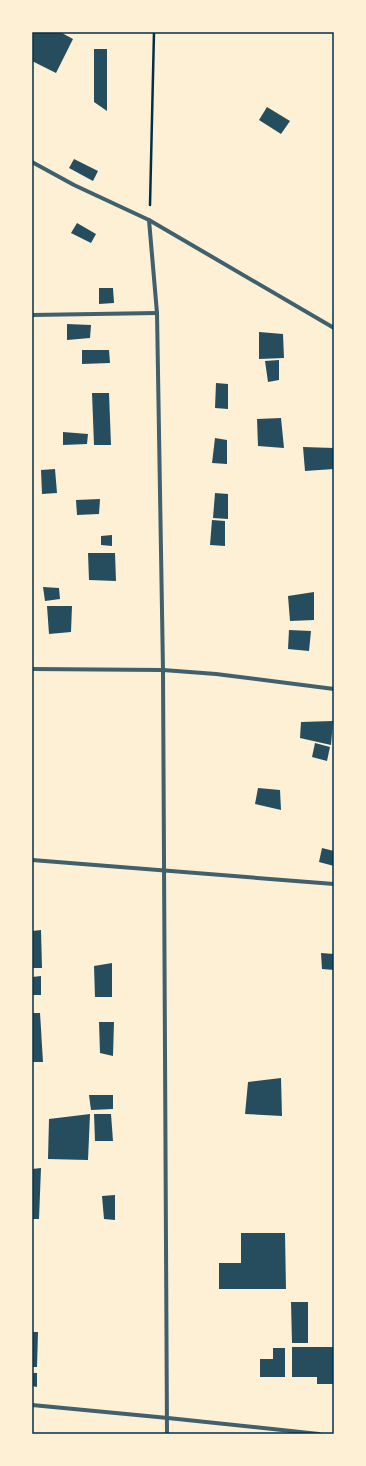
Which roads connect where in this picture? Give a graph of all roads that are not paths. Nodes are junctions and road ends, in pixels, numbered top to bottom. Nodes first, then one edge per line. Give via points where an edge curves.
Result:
1 (32, 162) edge
2 (149, 220) junction
3 (157, 313) junction
4 (32, 315) edge
5 (334, 328) edge
6 (32, 669) edge
7 (163, 670) junction
8 (334, 689) edge
9 (32, 860) edge
10 (164, 870) junction
11 (334, 884) edge
12 (32, 1405) edge
13 (168, 1418) junction
14 (167, 1434) edge
15 (320, 1434) edge

1 - 2 street
2 - 3 street
2 - 5 street
3 - 4 street
3 - 7 street
6 - 7 street
7 - 8 street
7 - 10 street
9 - 10 street
10 - 11 street
10 - 13 street
12 - 13 street
13 - 14 street
13 - 15 street

